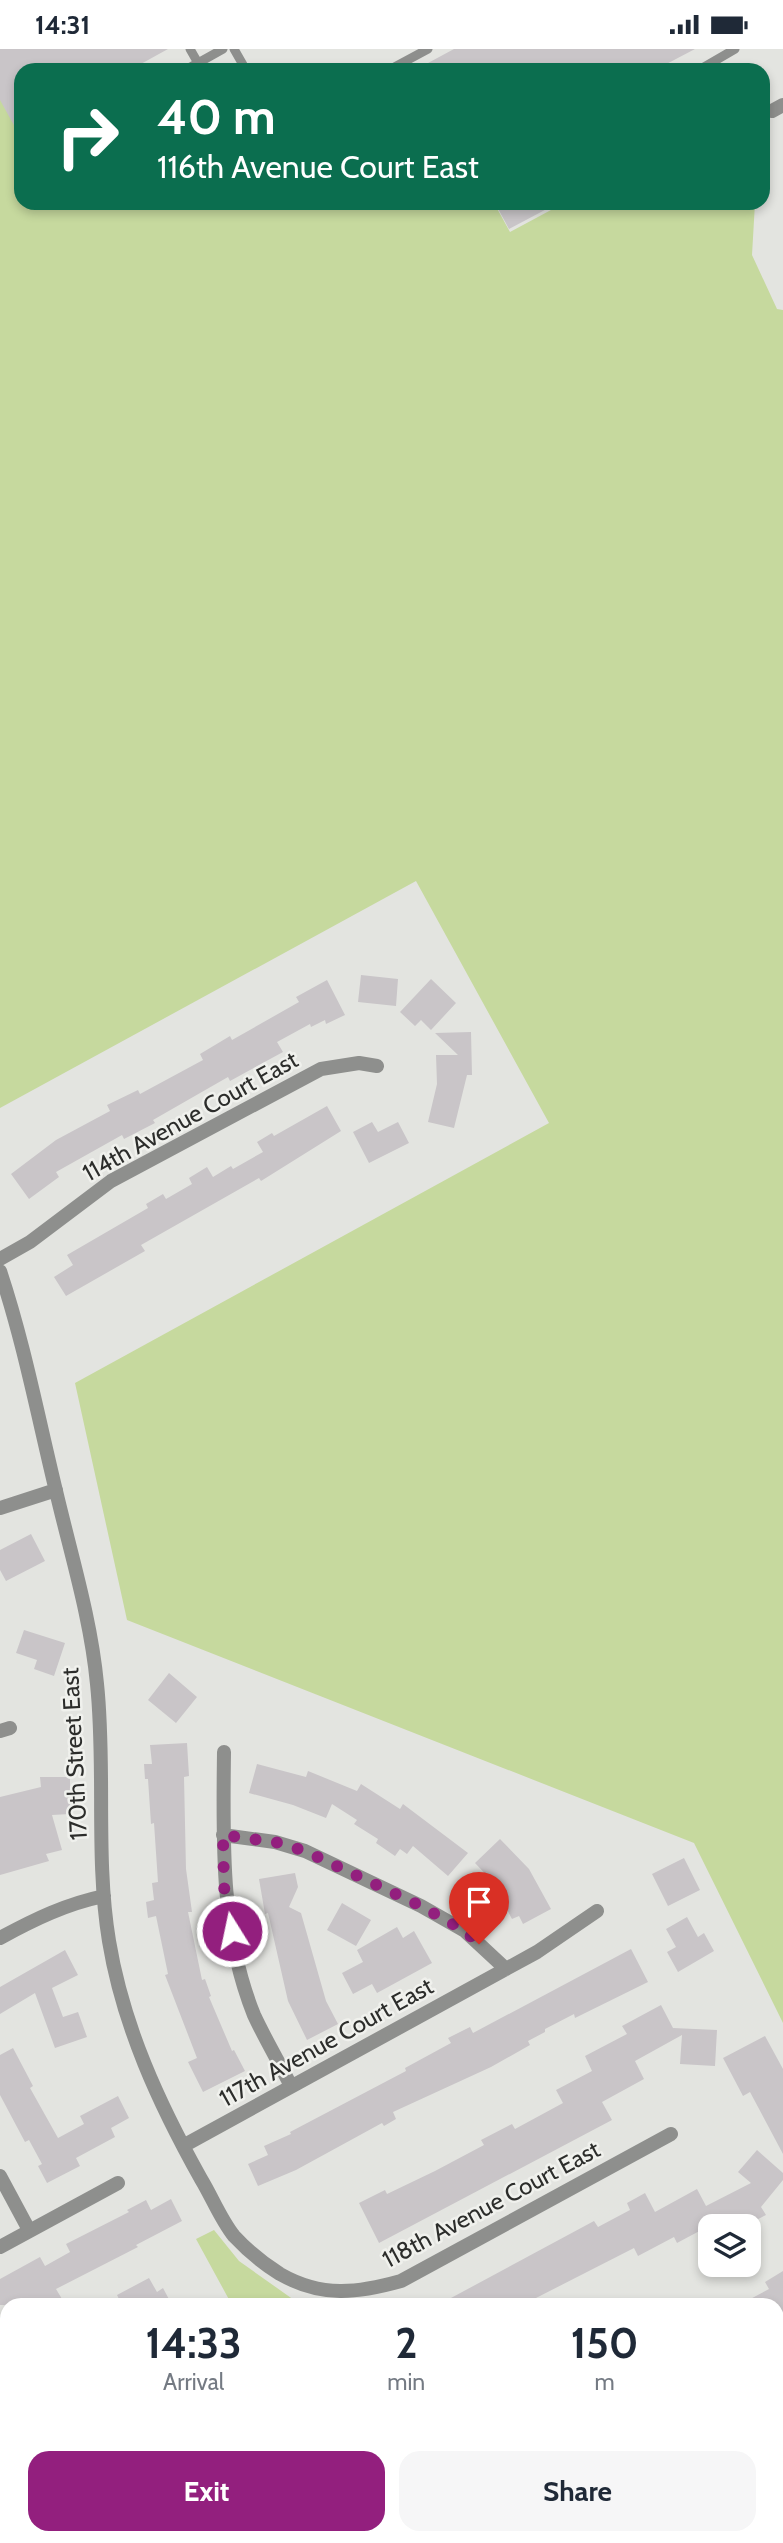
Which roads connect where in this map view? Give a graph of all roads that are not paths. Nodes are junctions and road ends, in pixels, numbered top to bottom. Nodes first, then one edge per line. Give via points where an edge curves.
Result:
1 (190, 49) edge
2 (223, 49) edge
3 (428, 49) edge
4 (735, 49) edge
5 (198, 63) joint
6 (402, 63) edge
7 (711, 63) edge
8 (377, 1066) dead end
9 (0, 1259) edge
10 (0, 1271) edge
11 (56, 1490) junction
12 (0, 1508) edge
13 (224, 1752) dead end
14 (223, 1835) junction
15 (104, 1896) junction
16 (597, 1911) dead end
17 (0, 1938) edge
18 (506, 1969) junction
19 (291, 2086) junction
20 (671, 2134) dead end
21 (183, 2146) junction
22 (0, 2176) edge
23 (118, 2183) dead end
24 (225, 2220) joint
25 (29, 2230) junction
26 (0, 2247) edge

1 - 5 lane
2 - 5 lane
3 - 6 lane
4 - 7 lane
8 - 9 street, 114th Avenue Court East via 359,1063 321,1069 111,1181
10 - 11 street, 170th Street East
11 - 12 street
11 - 15 street, 170th Street East via 84,1603 97,1684
13 - 14 street
14 - 18 street via 275,1842 317,1856 465,1931
14 - 19 street via 224,1887 245,1989
15 - 17 street via 51,1911
15 - 21 street, 170th Street East via 112,1960 129,2023
16 - 18 street, 117th Avenue Court East
18 - 19 street, 117th Avenue Court East
19 - 21 street, 117th Avenue Court East
20 - 24 street, 118th Avenue Court East via 401,2281 367,2291 329,2291 280,2274 241,2243
21 - 24 street, 170th Street East
22 - 25 street
23 - 25 street
25 - 26 street

